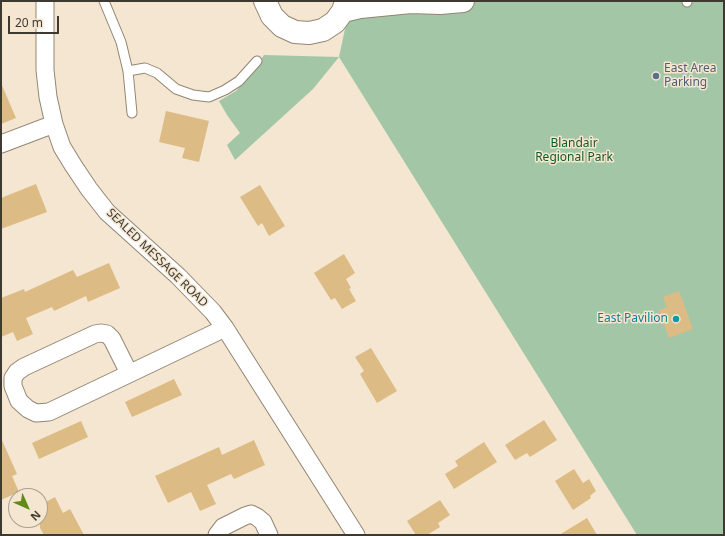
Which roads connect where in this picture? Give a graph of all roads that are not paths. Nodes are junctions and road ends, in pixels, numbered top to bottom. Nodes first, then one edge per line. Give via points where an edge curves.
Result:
1 (45, 1) edge
2 (104, 1) edge
3 (463, 1) edge
4 (262, 4) edge
5 (345, 6) edge
6 (257, 61) dead end
7 (128, 71) junction
8 (132, 113) dead end
9 (54, 124) junction
10 (1, 144) edge
11 (225, 328) junction
12 (129, 373) junction
13 (217, 535) edge
14 (269, 535) edge
15 (356, 535) edge

1 - 9 street, SEALED MESSAGE ROAD via 45,70
2 - 7 lane via 121,42
3 - 5 street
4 - 5 street via 282,26 295,32 309,33 323,30 334,22
6 - 7 lane via 239,81 209,97 193,96 176,89 157,73 145,68
7 - 8 lane
9 - 10 street
9 - 11 street, SEALED MESSAGE ROAD via 62,147 107,212 186,284
11 - 12 street
11 - 15 street, SEALED MESSAGE ROAD
12 - 12 street via 112,339 101,333 24,367 13,378 13,386 20,401 28,409 36,413 49,412
13 - 14 street via 223,527 251,514 263,522

